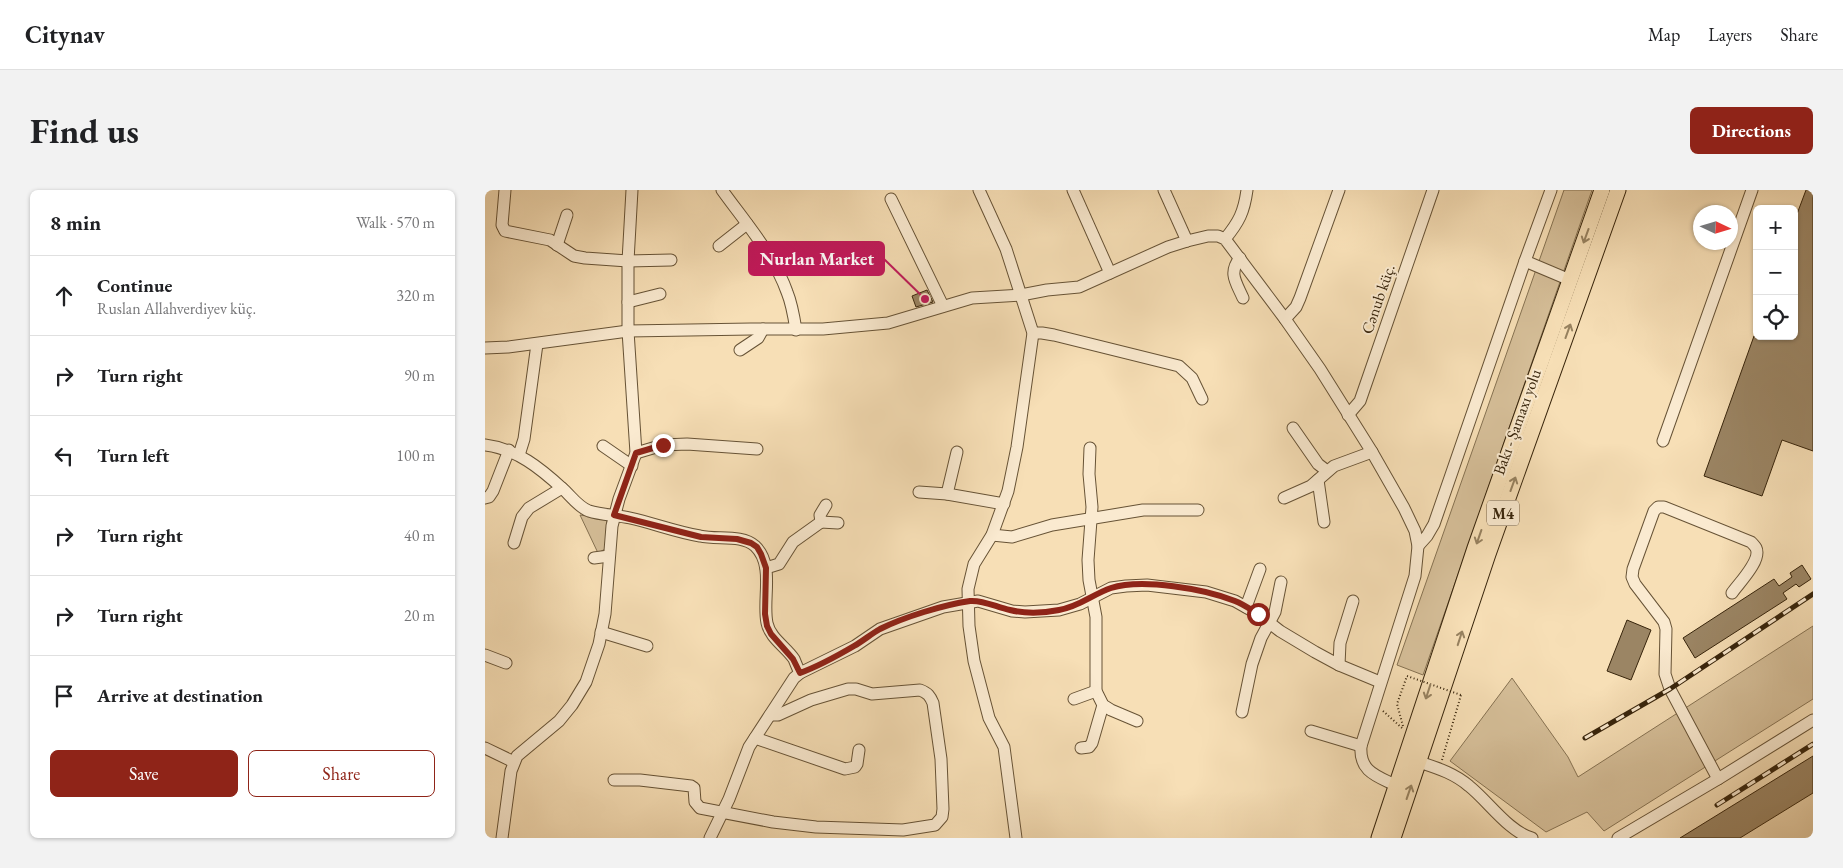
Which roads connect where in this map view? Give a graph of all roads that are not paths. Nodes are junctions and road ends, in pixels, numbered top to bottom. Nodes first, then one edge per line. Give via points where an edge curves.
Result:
1 (505, 190) edge
2 (632, 190) edge
3 (722, 190) edge
4 (979, 190) edge
5 (1073, 190) edge
6 (1164, 190) edge
7 (1247, 190) edge
8 (1339, 190) edge
9 (1433, 190) edge
10 (1551, 190) edge
11 (1603, 190) edge
12 (1618, 190) edge
13 (1753, 190) edge
14 (891, 199) dead end
15 (567, 215) dead end
16 (747, 224) junction
17 (1225, 239) junction
18 (1187, 241) junction
19 (557, 244) junction
20 (719, 246) dead end
21 (1240, 258) junction
22 (671, 260) dead end
23 (628, 261) junction
24 (1525, 262) junction
25 (1110, 273) junction
26 (1570, 280) junction
27 (660, 294) dead end
28 (1021, 295) junction
29 (1243, 298) dead end
30 (628, 302) junction
31 (943, 306) junction
32 (1285, 319) junction
33 (763, 329) junction
34 (796, 330) junction
35 (628, 331) junction
36 (1033, 333) junction
37 (537, 344) junction
38 (485, 348) edge
39 (740, 350) dead end
40 (1202, 399) dead end
41 (1348, 415) junction
42 (1293, 428) dead end
43 (1663, 441) dead end
44 (485, 445) edge
45 (603, 446) dead end
46 (1090, 448) dead end
47 (757, 449) dead end
48 (514, 452) junction
49 (957, 452) dead end
50 (1372, 452) junction
51 (636, 453) junction
52 (632, 466) junction
53 (1323, 476) junction
54 (562, 488) junction
55 (919, 492) dead end
56 (947, 494) junction
57 (485, 498) edge
58 (1284, 498) dead end
59 (1004, 504) junction
60 (826, 505) dead end
61 (1198, 510) dead end
62 (614, 515) junction
63 (1092, 518) junction
64 (821, 522) junction
65 (1324, 522) dead end
66 (838, 523) dead end
67 (992, 535) junction
68 (513, 543) dead end
69 (1418, 546) junction
70 (609, 556) junction
71 (594, 558) dead end
72 (766, 568) junction
73 (1260, 568) dead end
74 (1281, 582) dead end
75 (1732, 592) dead end
76 (1092, 598) junction
77 (1353, 601) dead end
78 (968, 602) junction
79 (1246, 607) junction
80 (1270, 623) junction
81 (601, 632) junction
82 (647, 646) dead end
83 (485, 655) edge
84 (506, 663) dead end
85 (1339, 665) junction
86 (800, 673) junction
87 (1380, 682) junction
88 (1096, 691) junction
89 (1074, 699) dead end
90 (1103, 705) junction
91 (1242, 712) dead end
92 (770, 715) junction
93 (1813, 720) edge
94 (1137, 721) dead end
95 (1311, 731) dead end
96 (755, 738) junction
97 (1361, 746) junction
98 (485, 748) edge
99 (1081, 748) dead end
100 (859, 750) dead end
101 (514, 762) junction
102 (1419, 762) junction
103 (1718, 779) junction
104 (614, 780) dead end
105 (1397, 786) junction
106 (722, 813) junction
107 (502, 838) edge
108 (710, 838) edge
109 (1016, 838) edge
110 (1379, 838) edge
111 (1393, 838) edge
112 (1532, 838) edge
113 (1618, 838) edge

1 - 19 street via 502,225 505,230 545,238
2 - 23 street
3 - 16 street
4 - 28 street via 1006,249
5 - 25 street
6 - 18 street
7 - 17 street via 1242,214
8 - 32 street via 1300,298
9 - 41 street, Cənub küç. via 1360,401
10 - 24 street
11 -> 26 highway, Bakı - Şamaxı yolu / M4
102 -> 12 highway, Bakı - Şamaxı yolu / M4 via 1488,554
13 - 43 street
14 - 31 street
15 - 19 street
16 - 20 street
16 - 34 street via 787,290
17 - 18 street via 1208,236
17 - 21 street
18 - 25 street
19 - 23 street via 574,256
21 - 29 street via 1233,269
21 - 32 street
22 - 23 street
23 - 30 street
24 - 26 street
24 - 69 street via 1434,524
25 - 28 street via 1079,286
26 -> 105 highway, Bakı - Şamaxı yolu / M4 via 1475,548
27 - 30 street
28 - 31 street via 972,298
28 - 36 street
30 - 35 street
31 - 34 street via 888,323
32 - 41 street
33 - 34 street
33 - 35 street
33 - 39 street via 758,338
35 - 37 street
35 - 51 street
36 - 40 street via 1054,335 1179,366 1192,378
36 - 59 street via 1017,447
37 - 38 street
37 - 48 street via 524,439
41 - 50 street
42 - 53 street
44 - 48 street
45 - 52 street
46 - 63 street
47 - 51 street via 687,444 663,445
48 - 54 street
48 - 57 street via 493,491
49 - 56 street
50 - 53 street via 1334,466
50 - 69 street via 1405,508
51 - 52 street
52 - 62 street
53 - 58 street via 1311,486
53 - 65 street
54 - 62 street via 585,509
54 - 68 street via 529,508 522,517
55 - 56 street
56 - 59 street
59 - 67 street
60 - 64 street via 820,515
61 - 63 street via 1155,509
62 - 70 street
62 - 72 street via 701,537 751,543 757,547
63 - 67 street via 1052,524 1012,537
63 - 76 street via 1088,560
64 - 66 street
64 - 72 street via 793,542 779,564
67 - 78 street via 972,569
69 - 87 street via 1415,576
70 - 71 street
70 - 81 street
72 - 86 street via 767,626
73 - 79 street
74 - 80 street
75 - 103 street via 1754,564 1757,548 1751,542 1665,507 1654,511 1632,577 1664,622 1665,674 1669,690
76 - 78 street via 1071,607 1045,612
76 - 79 street via 1117,587 1147,585 1206,592
76 - 88 street via 1097,637
77 - 85 street via 1340,643
78 - 86 street via 889,625
78 - 109 street via 976,668 991,724 1004,747
79 - 80 street
80 - 85 street
80 - 91 street via 1252,664
81 - 82 street
81 - 101 street via 586,682 579,694 559,721
83 - 84 street
85 - 87 street
86 - 92 street
87 - 97 street
88 - 89 street
88 - 90 street
90 - 94 street
90 - 99 street via 1093,743
92 - 96 street
92 - 106 street via 778,715 811,700 848,689 872,694 926,692 933,703 941,759 941,817 935,825 903,830 786,824
93 - 103 street
95 - 97 street
96 - 100 street via 845,769 855,767
96 - 106 street
97 - 105 street via 1362,762 1367,769
98 - 101 street
101 - 107 street
111 -> 102 highway, Bakı - Şamaxı yolu / M4
102 - 112 street via 1455,775 1519,833
103 - 113 street
104 - 106 street via 691,786 700,808
105 - 110 highway, Bakı - Şamaxı yolu / M4
106 - 108 street

